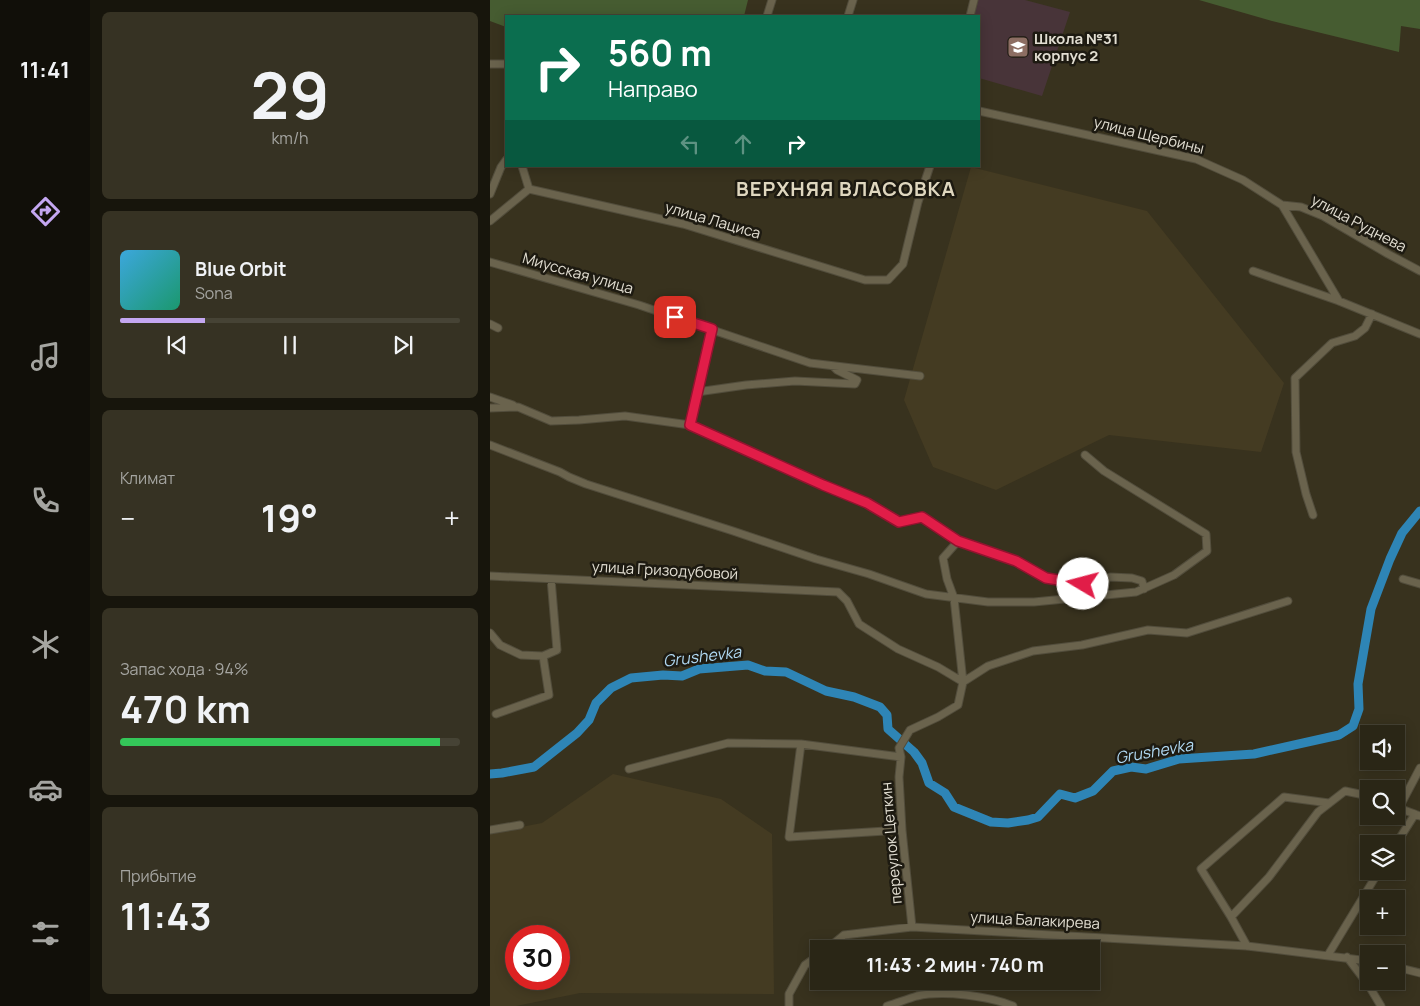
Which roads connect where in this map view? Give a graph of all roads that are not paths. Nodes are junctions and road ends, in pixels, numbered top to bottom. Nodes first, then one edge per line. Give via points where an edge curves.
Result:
1 (772, 0) edge
2 (853, 0) edge
3 (974, 0) edge
4 (767, 15) edge
5 (848, 15) edge
6 (970, 15) edge
7 (490, 64) edge
8 (505, 64) edge
9 (980, 111) edge
10 (505, 161) edge
11 (522, 167) edge
12 (930, 167) edge
13 (529, 188) junction
14 (490, 194) edge
15 (1282, 205) junction
16 (490, 220) edge
17 (490, 262) edge
18 (1253, 271) dead end
19 (1420, 271) edge
20 (1339, 301) junction
21 (1372, 314) junction
22 (490, 324) edge
23 (498, 328) dead end
24 (712, 329) junction
25 (1420, 334) edge
26 (832, 366) junction
27 (920, 376) dead end
28 (697, 392) junction
29 (490, 397) edge
30 (518, 407) junction
31 (490, 408) edge
32 (690, 425) junction
33 (490, 445) edge
34 (1085, 455) dead end
35 (1313, 515) dead end
36 (958, 541) junction
37 (490, 576) edge
38 (1403, 578) dead end
39 (551, 579) junction
40 (1420, 584) edge
41 (1144, 589) junction
42 (954, 598) junction
43 (1288, 601) dead end
44 (490, 633) edge
45 (543, 656) junction
46 (963, 682) junction
47 (496, 714) dead end
48 (802, 744) junction
49 (901, 757) junction
50 (1420, 768) edge
51 (629, 769) dead end
52 (1360, 794) edge
53 (1405, 795) edge
54 (1329, 803) junction
55 (1405, 810) edge
56 (1417, 815) edge
57 (520, 825) dead end
58 (490, 830) edge
59 (902, 830) junction
60 (1403, 835) edge
61 (1374, 880) edge
62 (1231, 917) junction
63 (912, 926) junction
64 (838, 940) edge
65 (1247, 946) junction
66 (1328, 955) junction
67 (1348, 957) junction
68 (1360, 959) edge
69 (810, 961) edge
70 (1405, 969) edge
71 (1420, 973) edge
72 (788, 1006) edge
73 (887, 1006) edge
74 (1013, 1006) edge
75 (1381, 1006) edge

1 - 4 street
2 - 5 street
3 - 6 street
7 - 8 street
9 - 15 street, улица Щербины via 1196,159 1243,180
10 - 14 street
11 - 13 street
12 - 13 street, улица Лациса via 903,264 888,280 865,280 683,224
13 - 16 street
15 - 19 street, улица Руднева via 1301,207 1323,216
15 - 20 street, улица Щербины
17 - 24 street, Миусская улица
18 - 20 street
20 - 21 street
21 - 25 street
21 - 35 street via 1365,328 1355,336 1332,343 1295,378 1296,452
22 - 23 street
24 - 26 street, Миусская улица via 810,363
24 - 28 street
26 - 27 street, Миусская улица
26 - 28 street via 857,380 855,384 795,381
28 - 32 street
29 - 30 street
30 - 31 street
30 - 32 street via 551,420 625,416
32 - 36 street via 867,503 899,522 922,517
33 - 42 street via 586,484 926,594
34 - 41 street via 1104,471 1206,534 1207,551 1174,575
36 - 41 street via 1016,561 1046,578 1093,585 1110,577 1132,578 1142,582
36 - 42 street via 943,558
37 - 39 street, улица Гризодубовой
38 - 40 street
39 - 45 street via 557,650
39 - 46 street, улица Гризодубовой via 838,592 847,601 859,624 898,649
41 - 42 street via 1034,602
42 - 46 street
43 - 46 street via 1187,632 1148,630 1082,645 1033,651 988,666
44 - 45 street via 500,645 521,655
45 - 47 street via 549,695
46 - 49 street, переулок Цеткин via 958,704 910,730 899,748
48 - 49 street
48 - 51 street via 728,744
48 - 59 street via 789,837
49 - 59 street, переулок Цеткин
50 - 53 street
52 - 54 street via 1345,791
54 - 62 street via 1318,812 1269,877
54 - 62 street via 1284,797 1201,868
55 - 56 street
56 - 60 street
57 - 58 street
59 - 63 street, переулок Цеткин
61 - 66 street
62 - 65 street
63 - 64 street, улица Балакирева via 844,935
63 - 65 street, улица Балакирева
65 - 66 street, улица Балакирева
66 - 67 street, улица Балакирева
67 - 68 street, улица Балакирева
67 - 75 street
69 - 72 street via 788,994
70 - 71 street
73 - 74 street via 919,996 955,994

